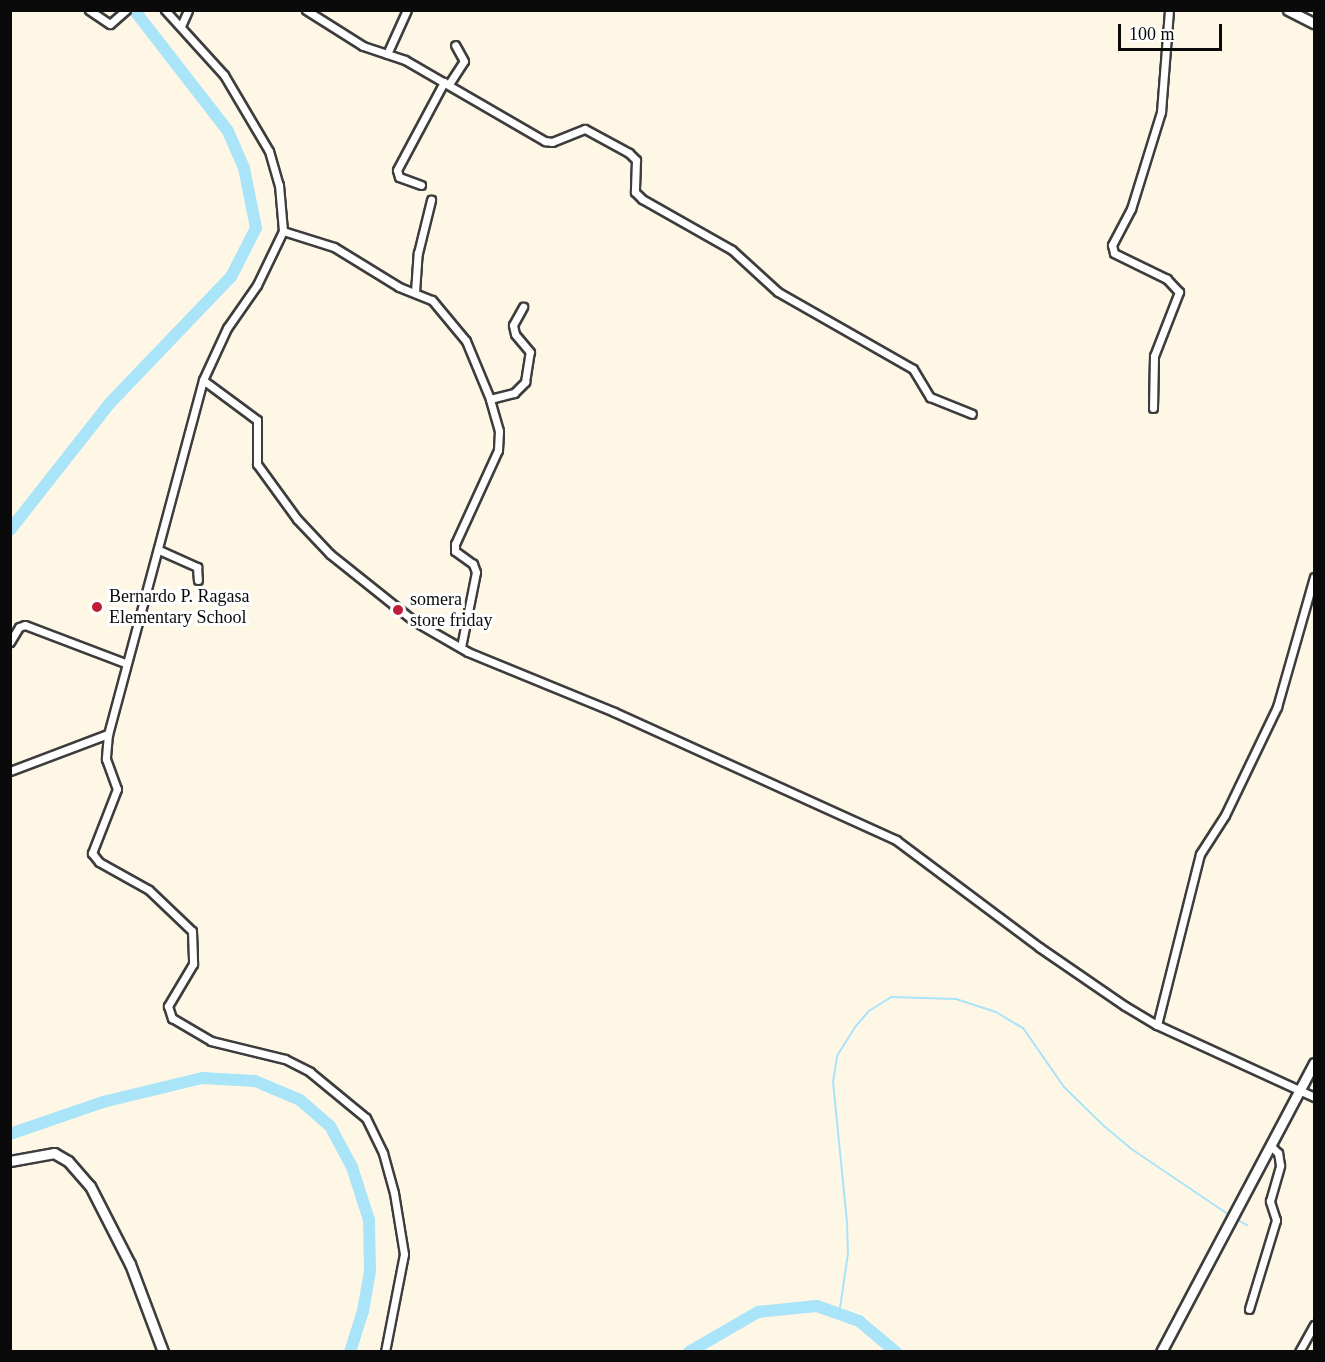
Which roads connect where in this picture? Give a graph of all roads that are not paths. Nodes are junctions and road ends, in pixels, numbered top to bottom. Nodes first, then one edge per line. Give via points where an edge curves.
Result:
1 (90, 10) edge
2 (126, 10) edge
3 (165, 10) edge
4 (188, 10) edge
5 (306, 10) edge
6 (407, 10) edge
7 (1169, 10) edge
8 (1288, 10) edge
9 (1314, 23) edge
10 (181, 26) junction
11 (455, 45) dead end
12 (387, 54) junction
13 (447, 83) junction
14 (421, 185) dead end
15 (431, 200) dead end
16 (283, 231) junction
17 (415, 292) junction
18 (523, 307) dead end
19 (203, 381) junction
20 (490, 399) junction
21 (1154, 408) dead end
22 (972, 414) dead end
23 (159, 550) junction
24 (1314, 577) edge
25 (198, 580) dead end
26 (10, 642) edge
27 (460, 647) junction
28 (125, 663) junction
29 (108, 734) junction
30 (10, 771) edge
31 (1157, 1025) junction
32 (1314, 1063) edge
33 (1300, 1089) junction
34 (1314, 1097) edge
35 (1271, 1146) junction
36 (10, 1161) edge
37 (1249, 1309) dead end
38 (1314, 1325) edge
39 (163, 1352) edge
40 (385, 1352) edge
41 (1161, 1352) edge
42 (1299, 1352) edge

1 - 2 street via 110,24
3 - 10 street
4 - 10 street
5 - 12 street via 363,46
6 - 12 street
7 - 21 street via 1161,112 1131,209 1112,245 1114,253 1167,279 1179,292 1155,356
8 - 9 street
10 - 16 street via 224,75 269,151 282,203
11 - 13 street via 464,61
12 - 13 street
13 - 14 street via 397,170 399,177
13 - 22 street via 545,141 585,129 629,153 636,160 635,192 642,199 732,250 778,292 914,369 930,397
15 - 17 street via 418,253
16 - 17 street via 334,247 399,287
16 - 19 street via 257,285 222,338
17 - 20 street via 432,300 466,341
18 - 20 street via 513,325 515,334 530,352 525,382 514,393
19 - 23 street
19 - 27 street via 253,414 257,420 255,458 259,468 330,554 414,621
20 - 27 street via 498,450 455,543 455,551 473,564 476,572
23 - 25 street via 197,567
23 - 28 street
24 - 31 street via 1277,707 1225,815 1200,854
26 - 28 street via 19,627 25,625
27 - 31 street via 896,840 1039,947
28 - 29 street
29 - 30 street
29 - 40 street via 106,759 117,789 92,854 99,862 149,890 192,931 193,964 168,1006 172,1018 217,1043 285,1059 310,1072 360,1111 379,1144 399,1212 404,1254
31 - 33 street
32 - 33 street
33 - 34 street
33 - 35 street
35 - 37 street via 1278,1153 1280,1164 1270,1201 1276,1220
35 - 41 street
36 - 39 street via 54,1153 68,1161 90,1186 130,1264
38 - 42 street

